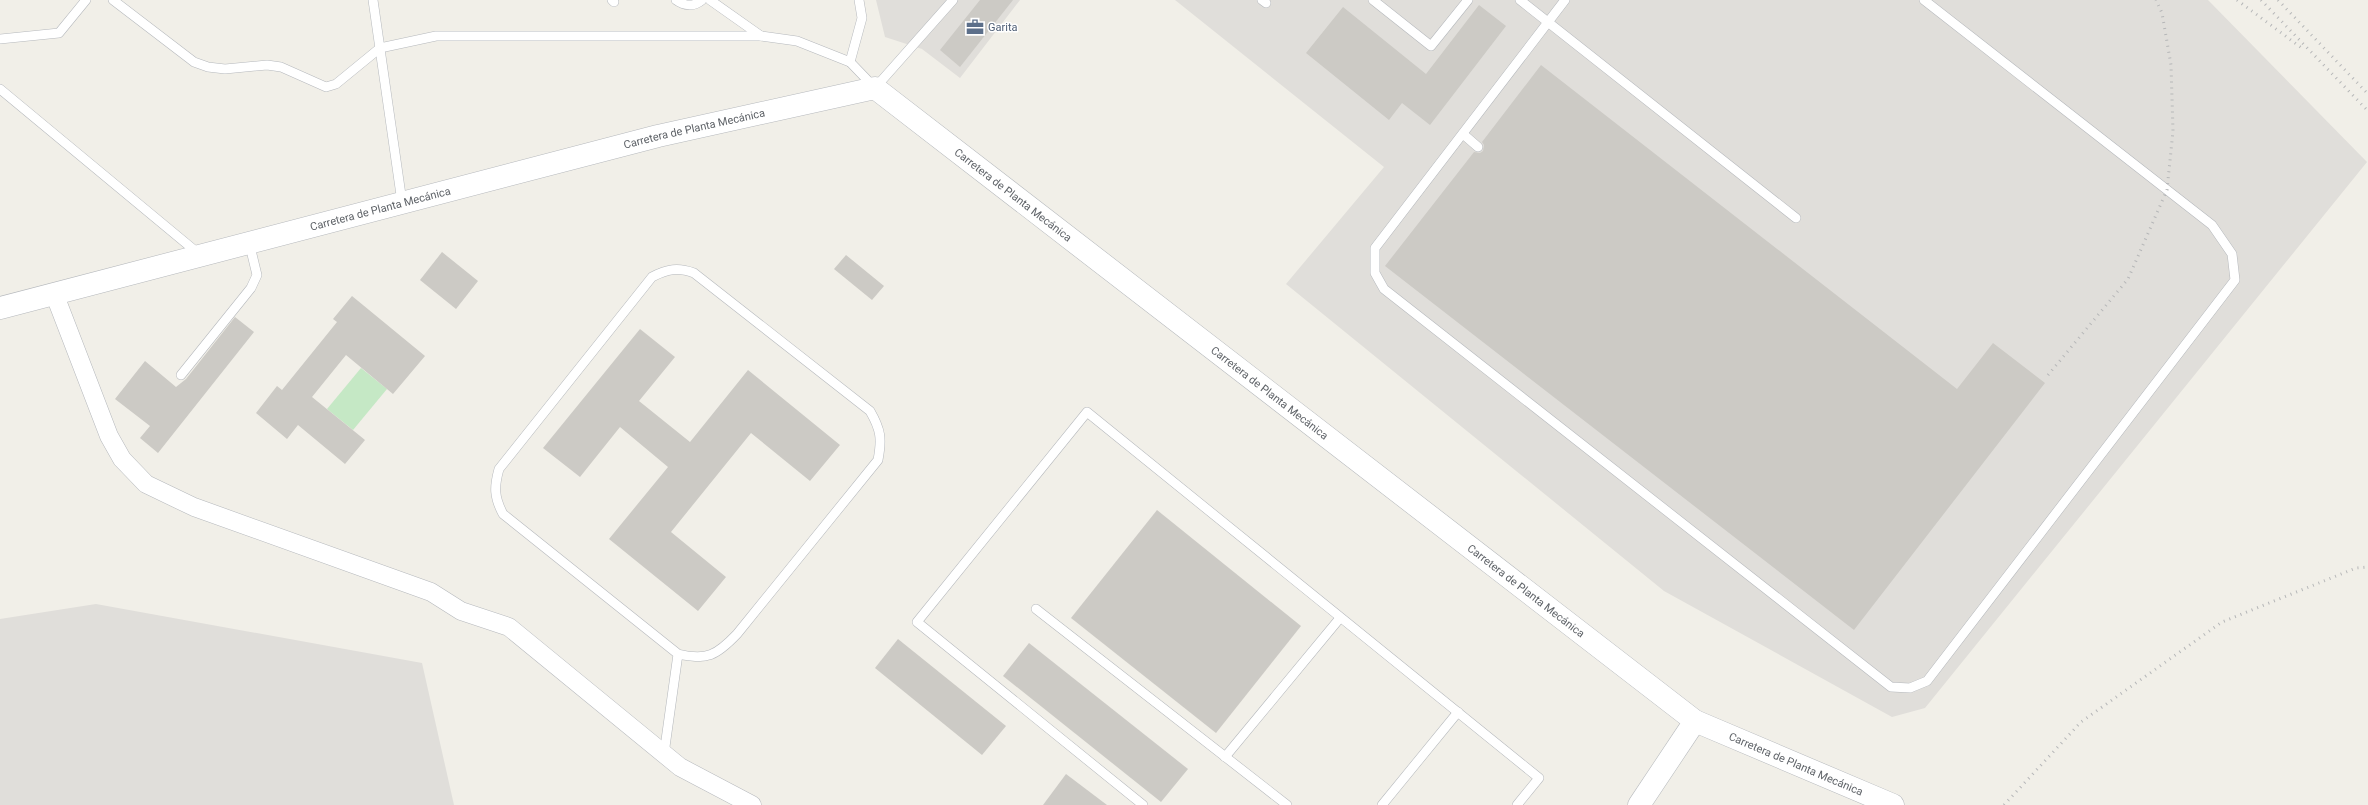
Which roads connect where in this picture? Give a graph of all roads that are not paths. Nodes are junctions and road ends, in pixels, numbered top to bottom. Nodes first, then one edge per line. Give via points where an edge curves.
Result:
1 (86, 0) edge
2 (113, 0) edge
3 (373, 0) edge
4 (676, 0) edge
5 (702, 0) edge
6 (710, 0) edge
7 (859, 0) edge
8 (952, 0) edge
9 (1373, 0) edge
10 (1468, 0) edge
11 (1520, 0) edge
12 (1565, 0) edge
13 (1924, 0) edge
14 (1548, 22) junction
15 (762, 36) junction
16 (0, 39) edge
17 (380, 48) junction
18 (850, 62) junction
19 (875, 88) junction
20 (0, 89) edge
21 (1463, 134) junction
22 (1478, 147) dead end
23 (402, 202) junction
24 (1796, 218) dead end
25 (249, 242) junction
26 (199, 254) junction
27 (54, 293) junction
28 (0, 308) edge
29 (181, 375) dead end
30 (1036, 609) dead end
31 (1340, 618) junction
32 (678, 654) junction
33 (1458, 712) junction
34 (1695, 721) junction
35 (664, 754) junction
36 (1225, 757) junction
37 (752, 805) edge
38 (1143, 805) edge
39 (1287, 805) edge
40 (1382, 805) edge
41 (1517, 805) edge
42 (1639, 805) edge
43 (1893, 805) edge

1 - 16 lane via 59,33
2 - 17 lane via 194,62 208,67 281,67 326,87 336,84
3 - 17 lane
4 - 5 lane via 682,4 693,5
6 - 15 lane
7 - 18 lane via 862,18
8 - 19 lane
9 - 10 lane via 1431,46
11 - 14 lane
12 - 14 lane
13 - 21 lane via 2212,225 2232,254 2235,280 1927,681 1910,688 1891,687 1384,289 1375,273 1375,248
14 - 21 lane
14 - 24 lane
15 - 17 lane via 436,36
15 - 18 lane via 797,41
17 - 23 lane
18 - 19 lane
19 - 23 street, Carretera de Planta Mecánica via 658,136
19 - 34 street, Carretera de Planta Mecánica
20 - 26 lane
21 - 22 lane
23 - 25 street, Carretera de Planta Mecánica
25 - 26 street, Carretera de Planta Mecánica
25 - 29 lane via 257,275 251,288
26 - 27 street, Carretera de Planta Mecánica
27 - 28 street, Carretera de Planta Mecánica
27 - 35 street via 109,436 122,459 146,484 194,507 431,592 461,612 509,626
30 - 36 lane
31 - 33 lane
31 - 36 lane
31 - 38 lane via 1087,412 917,622
32 - 32 lane via 694,658 710,656 723,649 878,460 881,445 879,427 870,411 694,273 682,269 665,270 652,277 499,469 494,485 496,500 503,514
32 - 35 lane
33 - 40 lane
33 - 41 lane via 1539,778
34 - 42 street
34 - 43 street, Carretera de Planta Mecánica
35 - 37 street via 680,767
36 - 39 lane

